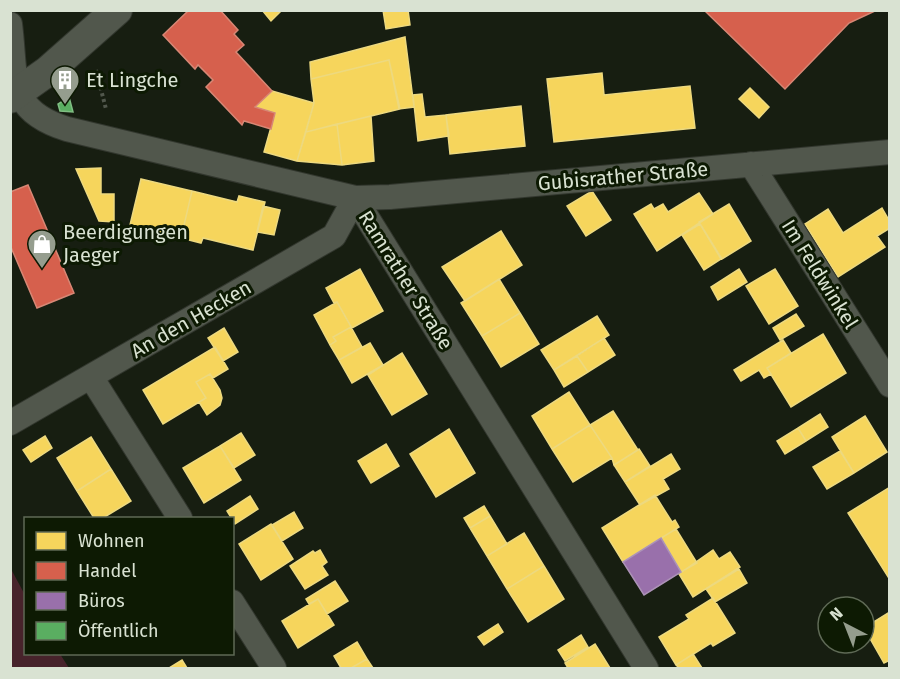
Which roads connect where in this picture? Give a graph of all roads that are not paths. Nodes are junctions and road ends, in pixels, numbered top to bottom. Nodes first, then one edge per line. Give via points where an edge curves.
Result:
1 (117, 10) edge
2 (10, 24) edge
3 (14, 95) edge
4 (890, 152) edge
5 (750, 164) junction
6 (356, 198) junction
7 (91, 377) junction
8 (890, 385) edge
9 (10, 423) edge
10 (179, 517) edge
11 (234, 605) edge
12 (274, 669) edge
13 (646, 669) edge

1 - 3 street
2 - 3 street
3 - 6 street, Ramrather Straße via 42,120 68,129
4 - 5 street, Gubisrather Straße
5 - 6 street, Gubisrather Straße
5 - 8 street, Im Feldwinkel
6 - 7 street, An den Hecken via 334,236
6 - 13 street, Ramrather Straße
7 - 9 street, An den Hecken
7 - 10 street
11 - 12 street

